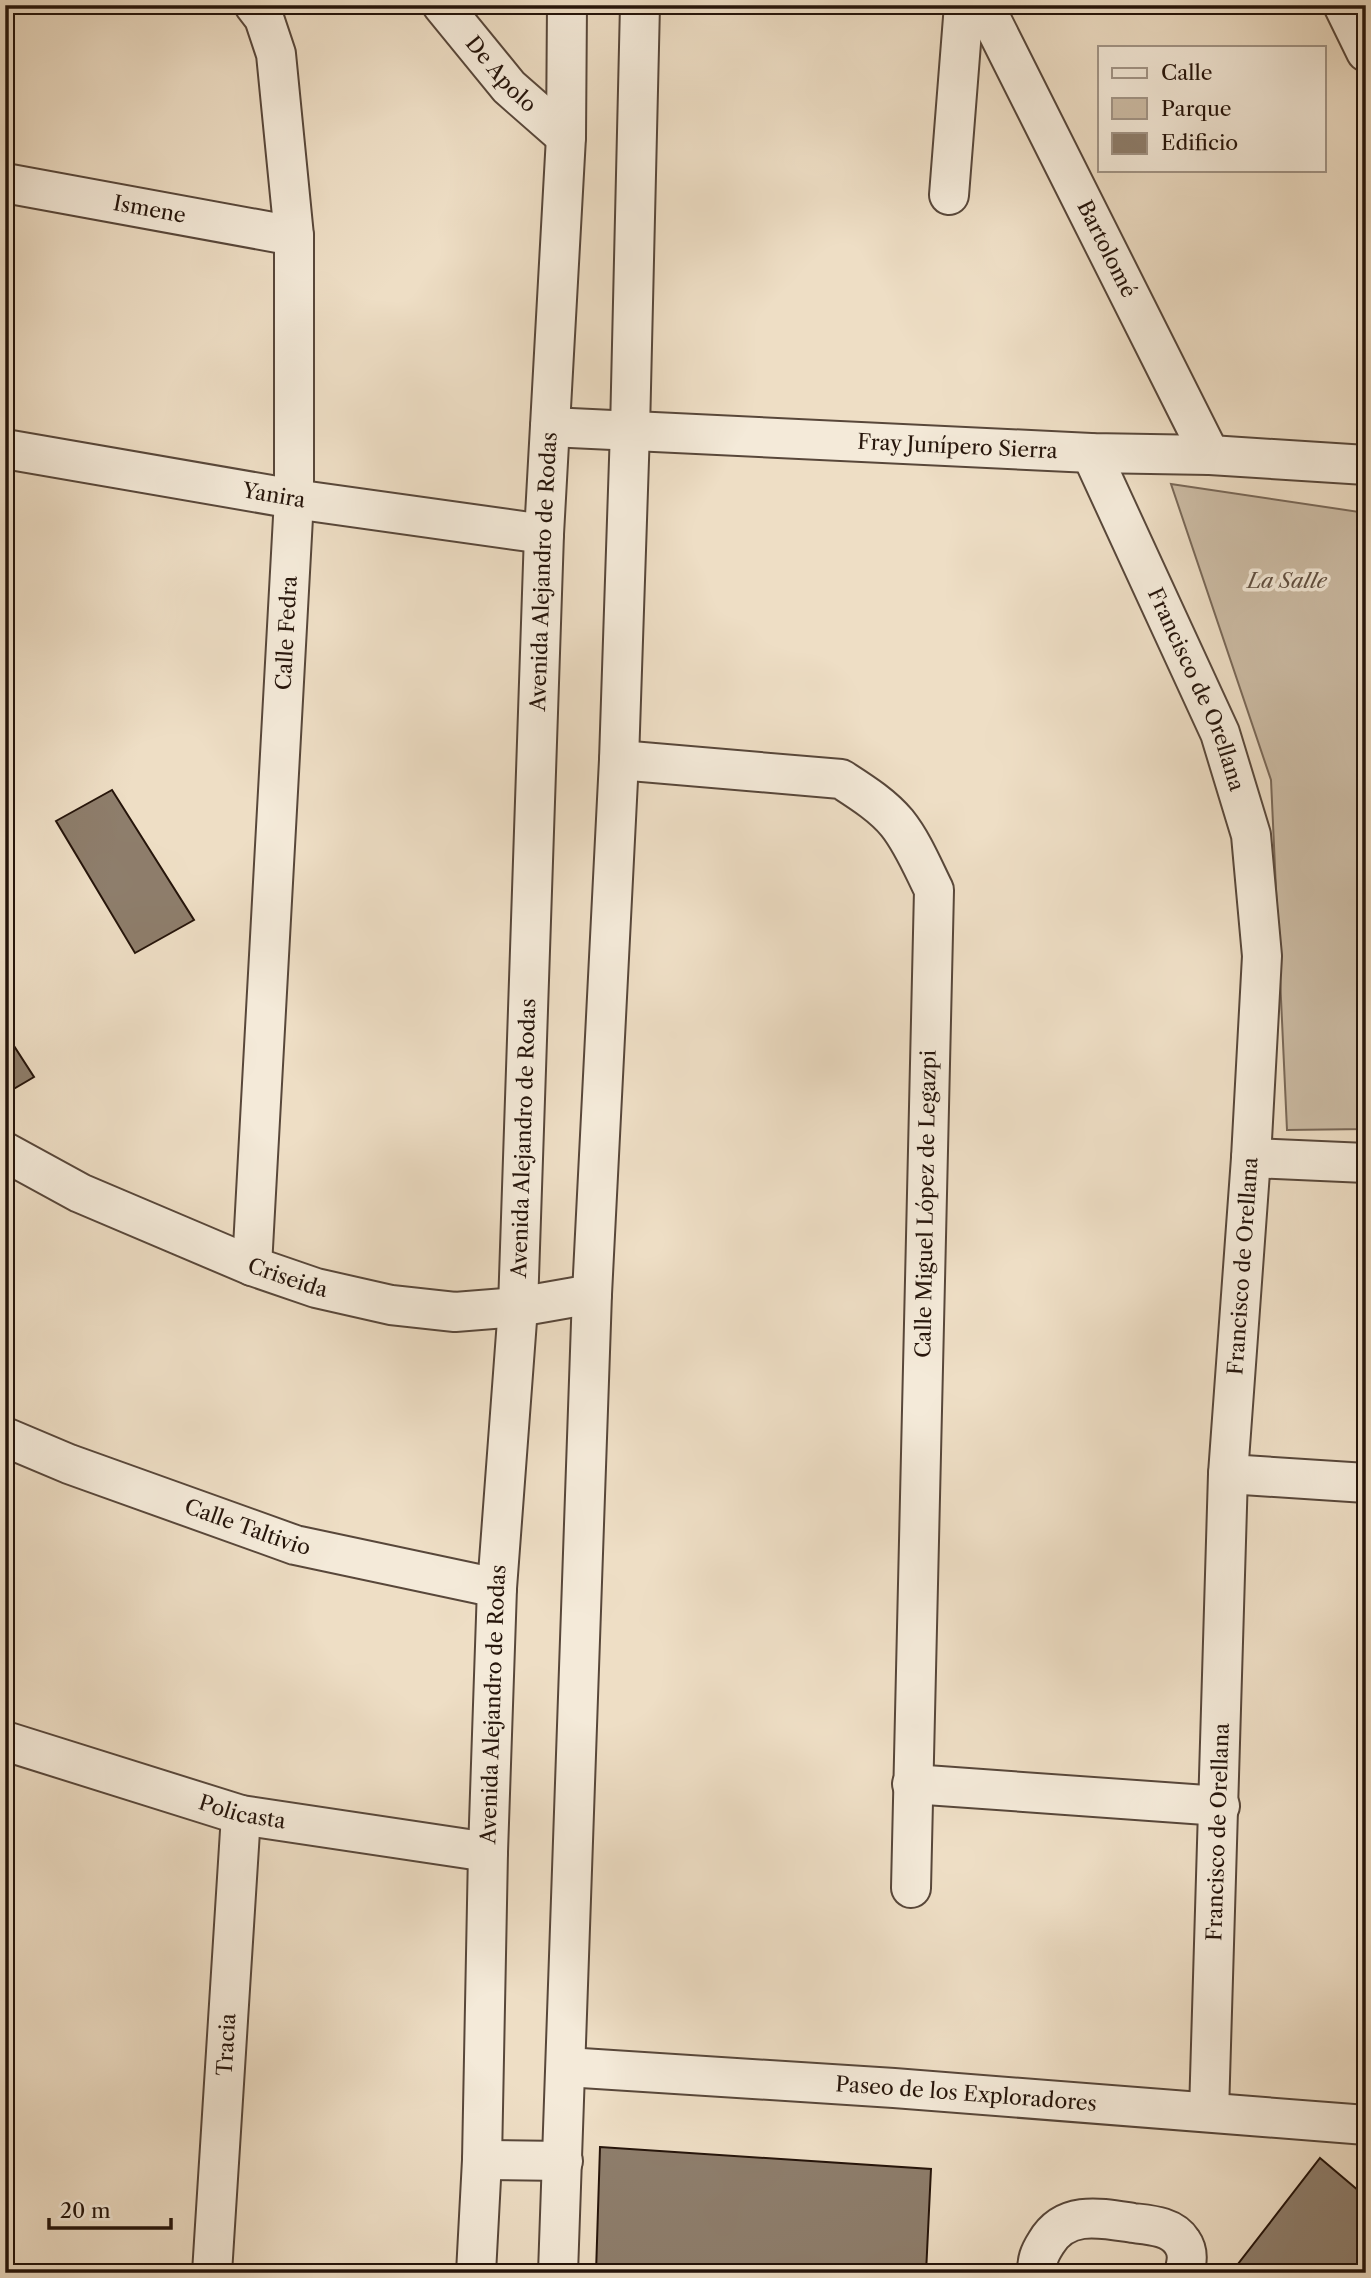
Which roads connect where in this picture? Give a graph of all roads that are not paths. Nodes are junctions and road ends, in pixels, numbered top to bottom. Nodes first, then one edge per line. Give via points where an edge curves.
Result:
1 (254, 5) edge
2 (442, 5) edge
3 (566, 5) edge
4 (640, 5) edge
5 (964, 5) edge
6 (984, 5) edge
7 (1343, 5) edge
8 (1366, 52) edge
9 (566, 138) junction
10 (5, 183) edge
11 (949, 195) dead end
12 (294, 236) junction
13 (550, 427) junction
14 (630, 430) junction
15 (5, 449) edge
16 (1091, 453) junction
17 (1210, 455) junction
18 (1366, 465) edge
19 (294, 499) junction
20 (544, 534) junction
21 (619, 760) junction
22 (5, 1152) edge
23 (1251, 1158) junction
24 (1366, 1163) edge
25 (251, 1266) junction
26 (592, 1294) junction
27 (518, 1307) junction
28 (5, 1437) edge
29 (1228, 1474) junction
30 (1366, 1483) edge
31 (497, 1588) junction
32 (5, 1741) edge
33 (912, 1784) junction
34 (1220, 1806) junction
35 (241, 1815) junction
36 (488, 1852) junction
37 (911, 1888) dead end
38 (566, 2067) junction
39 (1209, 2112) junction
40 (1366, 2125) edge
41 (482, 2160) junction
42 (564, 2161) junction
43 (212, 2273) edge
44 (476, 2273) edge
45 (558, 2273) edge
46 (1037, 2273) edge
47 (1184, 2273) edge

1 - 12 street, Calle Fedra via 264,18 276,54
2 - 9 street, De Apolo via 509,87
3 - 9 street, Avenida Alejandro de Rodas
4 - 14 street
5 - 11 street
6 - 17 street, Bartolomé
7 - 8 street
9 - 13 street, Avenida Alejandro de Rodas
10 - 12 street, Ismene
12 - 19 street, Calle Fedra
13 - 14 street, Fray Junípero Sierra
13 - 20 street, Avenida Alejandro de Rodas
14 - 16 street, Fray Junípero Sierra
14 - 21 street
15 - 19 street, Yanira
16 - 17 street, Fray Junípero Sierra
16 - 23 street, Francisco de Orellana via 1220,733 1251,835 1262,956
17 - 18 street, Fray Junípero Sierra
19 - 20 street, Yanira
19 - 25 street, Calle Fedra
20 - 27 street, Avenida Alejandro de Rodas
21 - 26 street
21 - 33 street, Calle Miguel López de Legazpi via 841,779 897,823 934,890
22 - 25 street, Criseida via 80,1193
23 - 24 street
23 - 29 street, Francisco de Orellana
25 - 27 street, Criseida via 316,1288 391,1305 454,1312
26 - 27 street, Criseida
26 - 38 street
27 - 31 street, Avenida Alejandro de Rodas
28 - 31 street, Calle Taltivio via 295,1545
29 - 30 street
29 - 34 street, Francisco de Orellana
31 - 36 street, Avenida Alejandro de Rodas
32 - 35 street, Policasta
33 - 34 street
33 - 37 street, Calle Miguel López de Legazpi
34 - 39 street, Francisco de Orellana
35 - 36 street, Policasta
35 - 43 street, Tracia
36 - 41 street, Avenida Alejandro de Rodas
38 - 39 street, Paseo de los Exploradores
38 - 42 street
39 - 40 street, Paseo de los Exploradores
41 - 42 street
41 - 44 street, Avenida Alejandro de Rodas
42 - 45 street
46 - 47 street via 1037,2258 1052,2233 1068,2221 1091,2217 1162,2227 1182,2241 1188,2258

